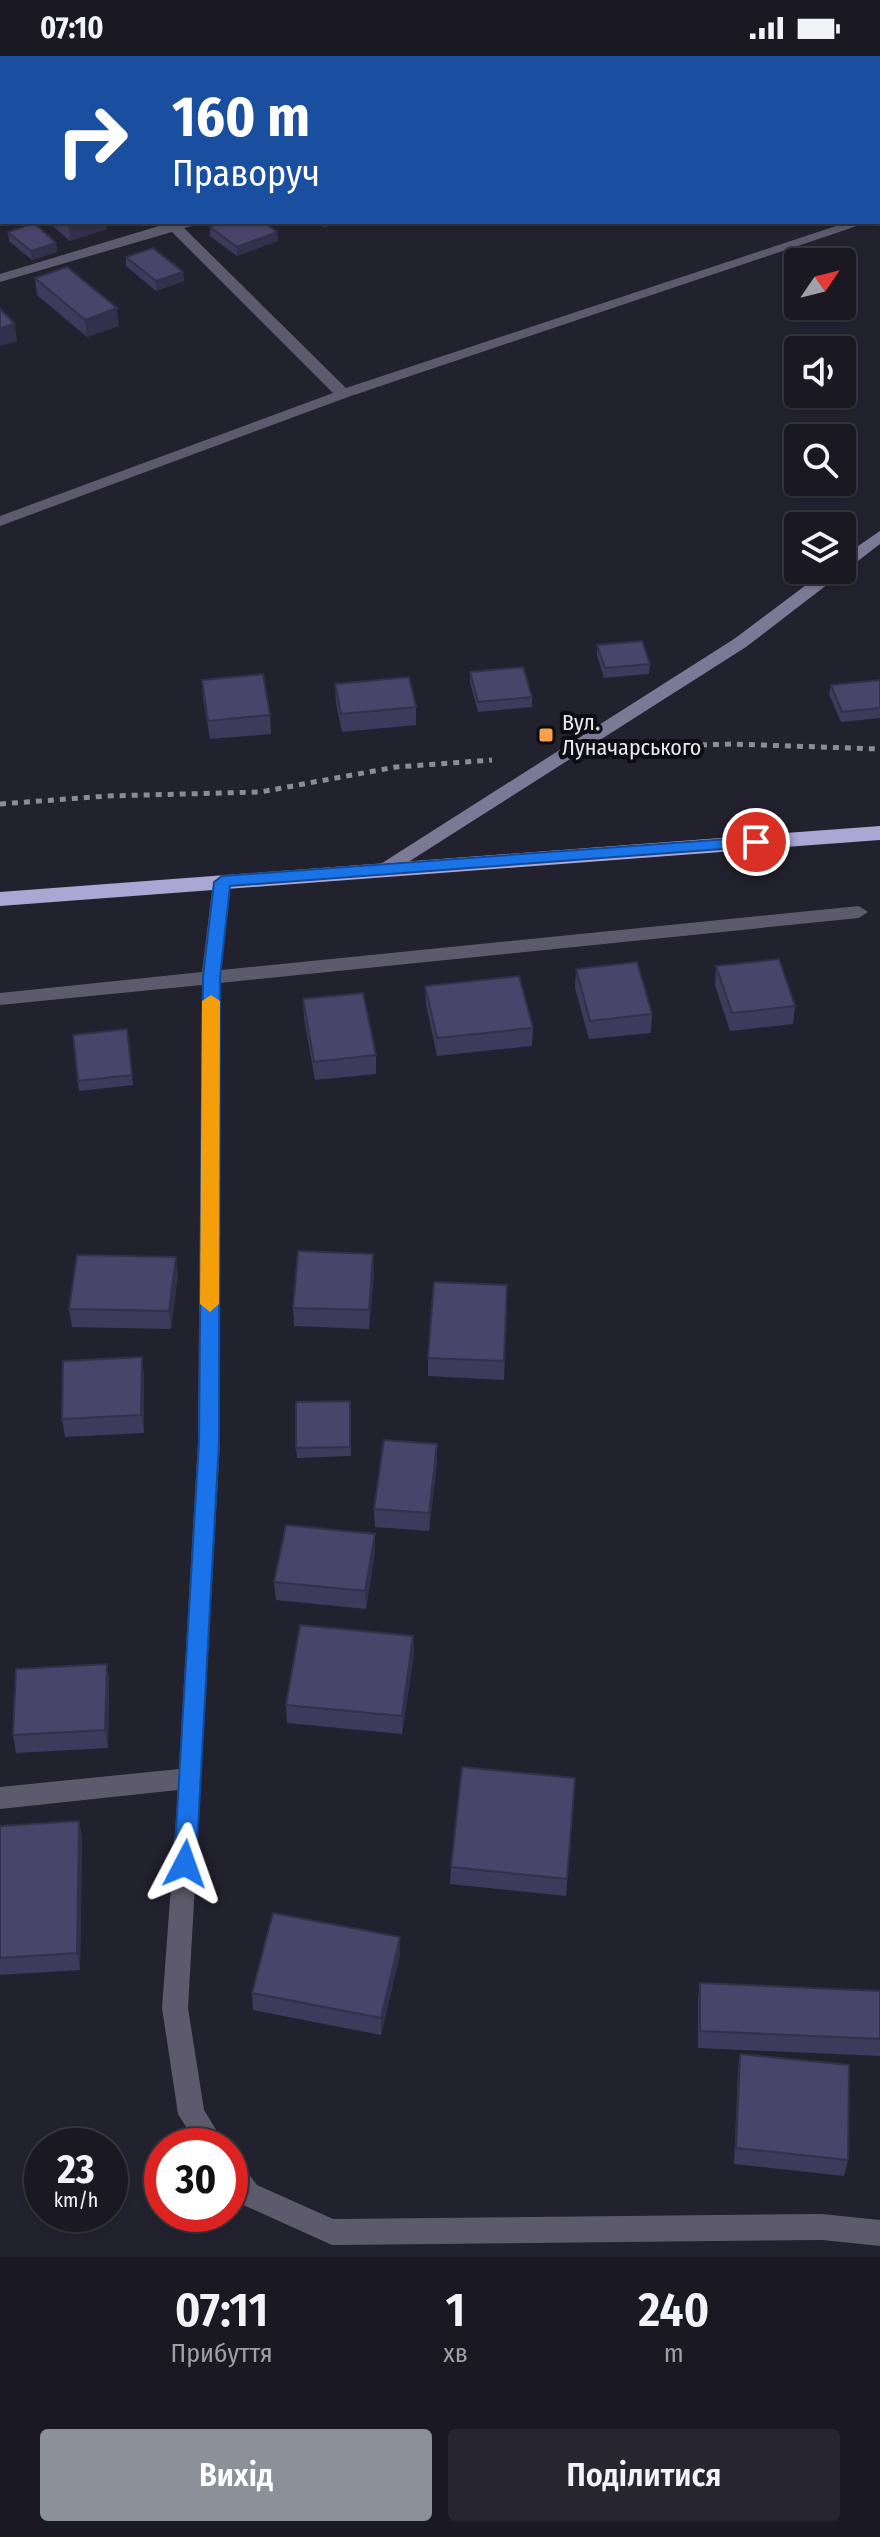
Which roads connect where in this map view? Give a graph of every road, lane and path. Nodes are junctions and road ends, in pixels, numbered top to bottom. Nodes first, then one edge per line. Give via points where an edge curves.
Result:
1 (177, 224) edge
2 (856, 224) edge
3 (0, 278) edge
4 (343, 394) junction
5 (0, 521) edge
6 (880, 536) edge
7 (856, 554) edge
8 (818, 584) edge
9 (638, 747) dead end
10 (880, 749) edge
11 (566, 754) junction
12 (0, 804) edge
13 (880, 833) edge
14 (385, 869) junction
15 (222, 882) junction
16 (0, 899) edge
17 (859, 912) dead end
18 (211, 977) junction
19 (0, 999) edge
20 (191, 1778) junction
21 (0, 1798) edge
22 (201, 2128) edge
23 (248, 2194) edge
24 (880, 2233) edge

1 - 3 street
1 - 4 street
2 - 4 street
4 - 5 street
6 - 7 street
8 - 11 street via 740,643
9 - 10 path
11 - 12 path via 396,767 260,792
11 - 14 street
13 - 14 highway
14 - 15 highway
15 - 16 highway
15 - 18 street
17 - 18 street
18 - 19 street
18 - 20 street via 209,1442
20 - 21 street
20 - 22 street via 175,2008 191,2114
23 - 24 street via 332,2232 822,2227

